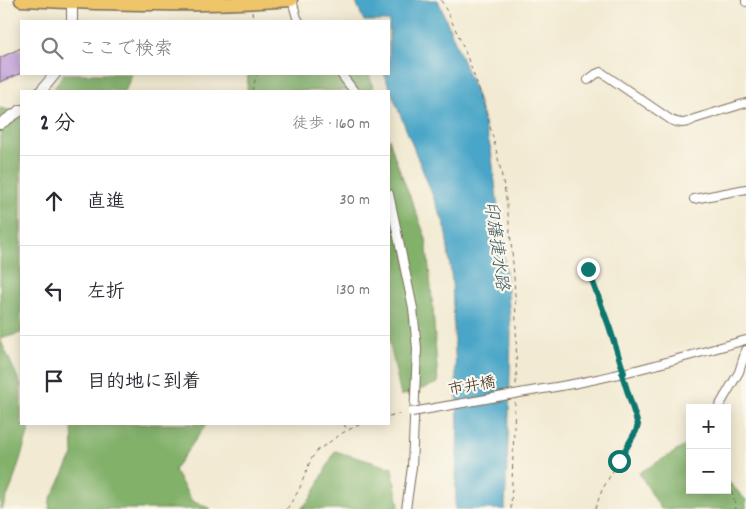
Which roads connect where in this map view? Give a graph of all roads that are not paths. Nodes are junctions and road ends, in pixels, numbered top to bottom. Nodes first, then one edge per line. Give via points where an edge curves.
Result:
1 (21, 0) edge
2 (292, 0) edge
3 (56, 1) edge
4 (72, 3) junction
5 (72, 20) edge
6 (298, 20) edge
7 (54, 75) edge
8 (343, 75) edge
9 (588, 80) dead end
10 (42, 90) edge
11 (353, 90) edge
12 (746, 103) edge
13 (20, 111) edge
14 (0, 124) edge
15 (746, 189) edge
16 (390, 199) edge
17 (694, 199) dead end
18 (746, 340) edge
19 (746, 350) edge
20 (720, 404) edge
21 (412, 412) road end
22 (406, 509) edge

1 - 3 main road
2 - 4 main road
2 - 6 street
3 - 4 main road
4 - 5 street
7 - 10 street
8 - 11 street
9 - 12 street via 601,72 679,123
13 - 14 street
15 - 17 street
16 - 22 street via 413,308 417,349 412,467
18 - 21 street, 市井橋, bridge via 571,386
19 - 20 street via 739,372

